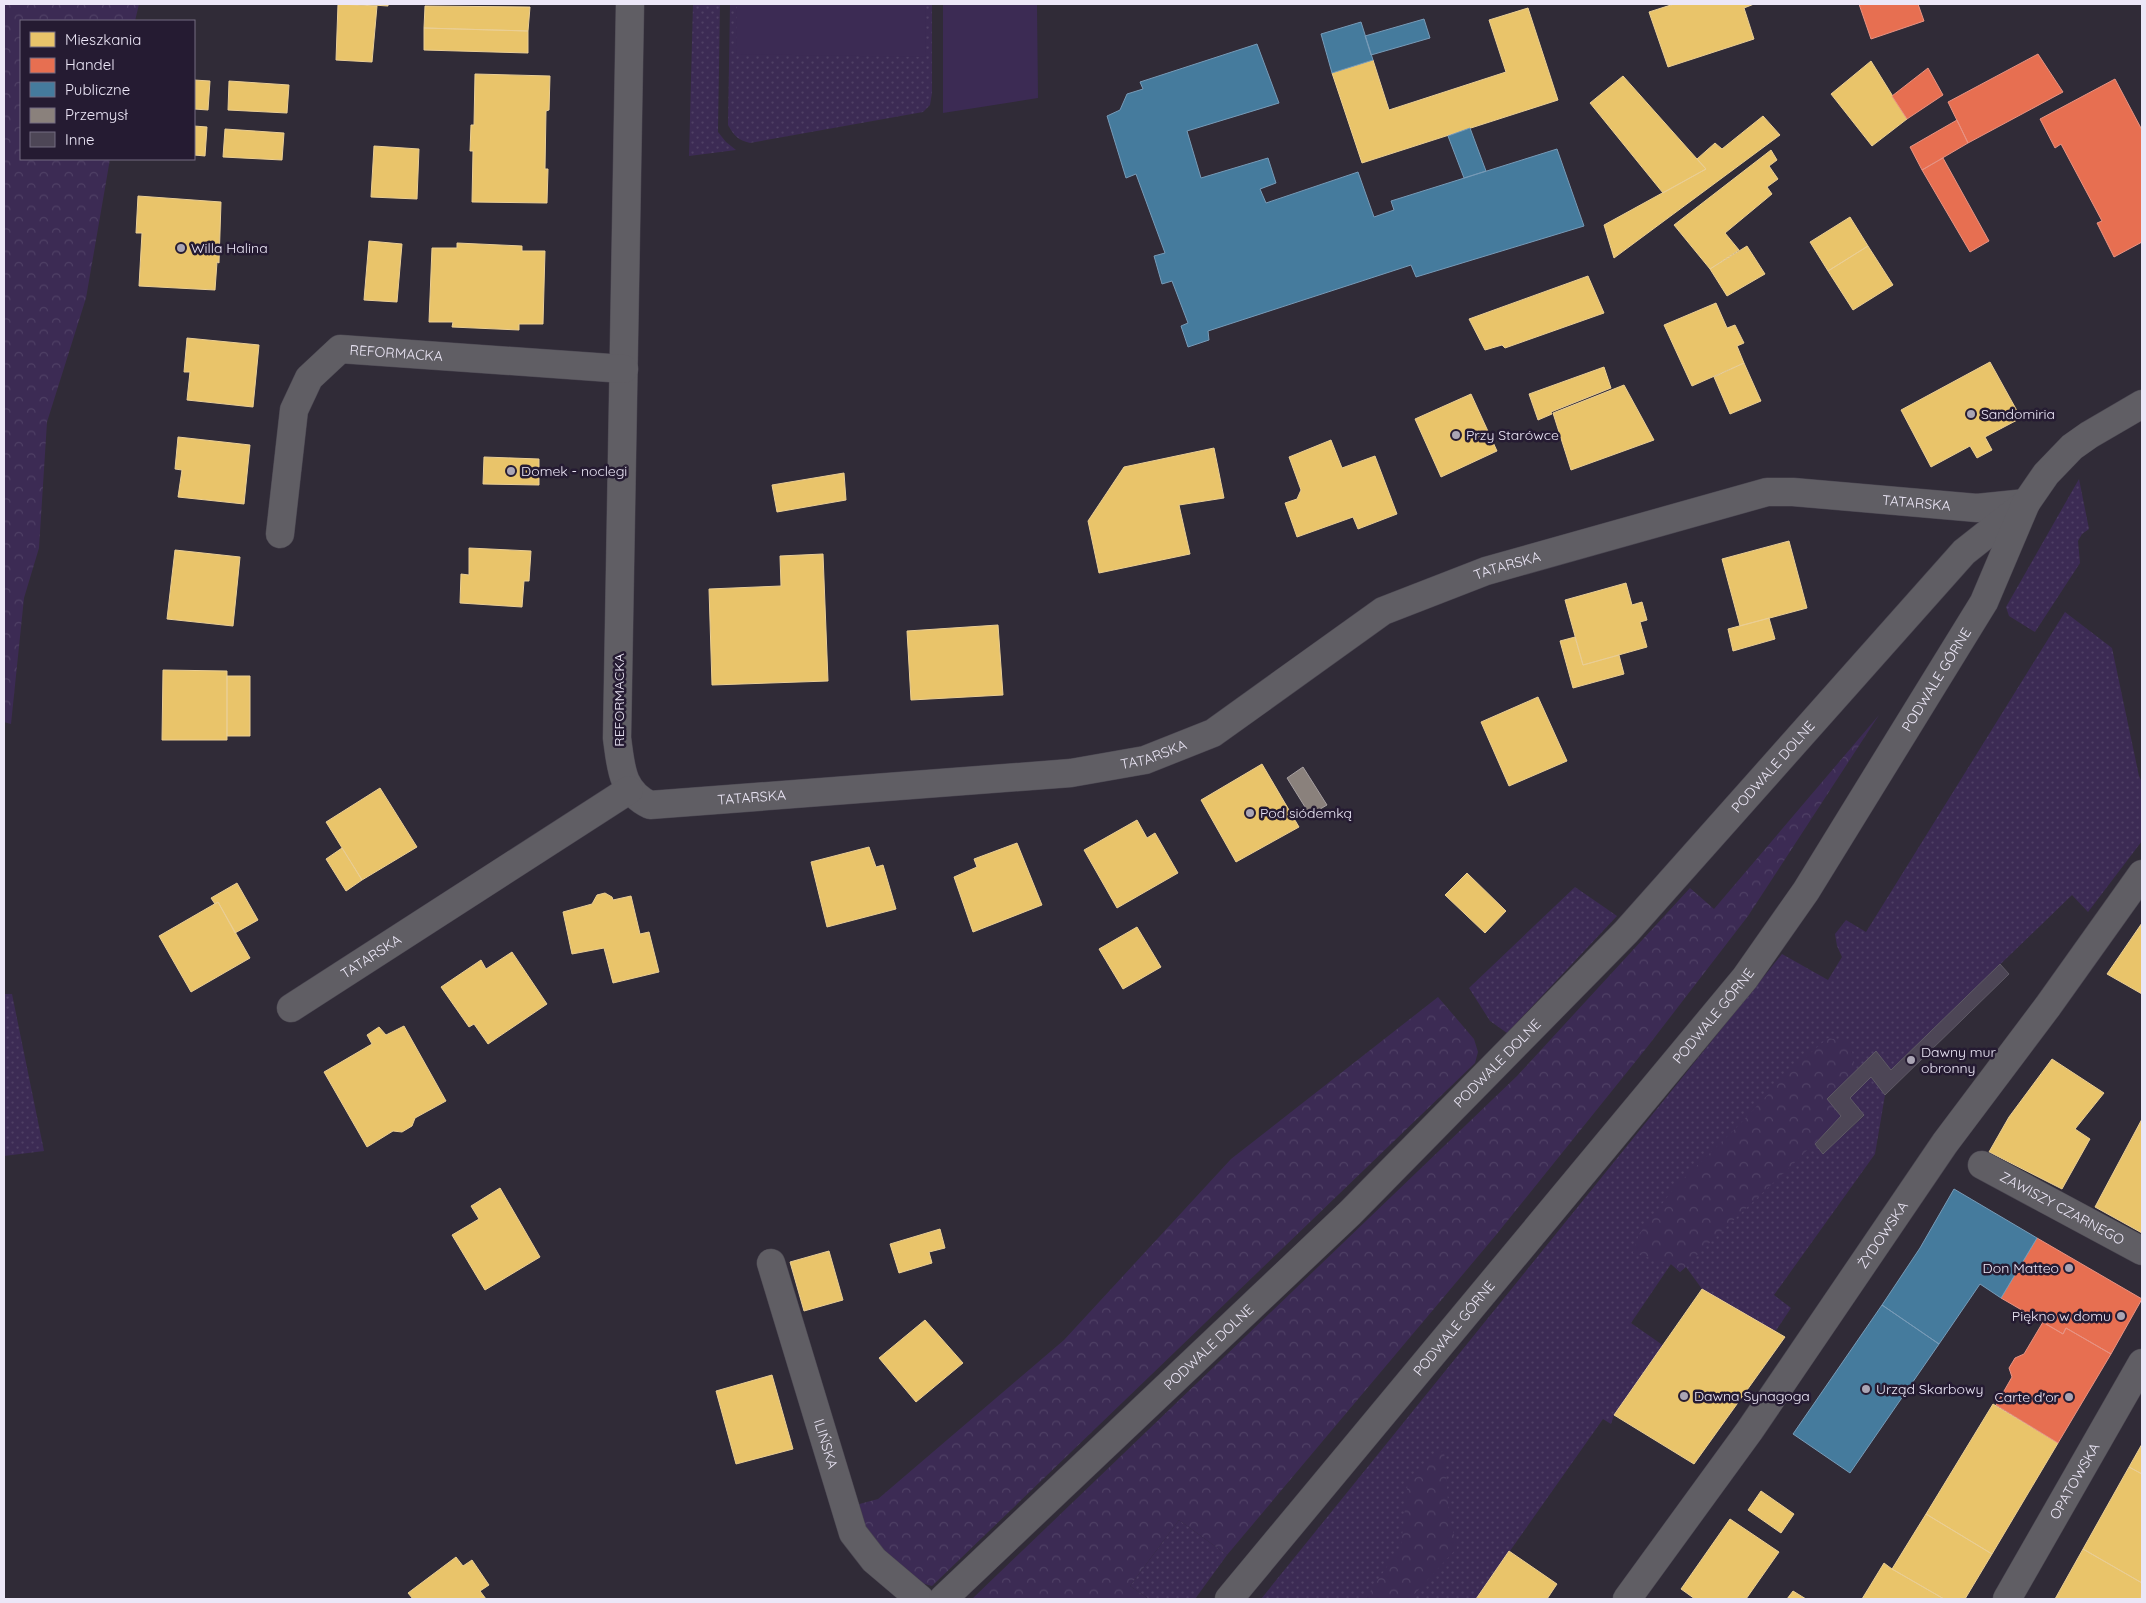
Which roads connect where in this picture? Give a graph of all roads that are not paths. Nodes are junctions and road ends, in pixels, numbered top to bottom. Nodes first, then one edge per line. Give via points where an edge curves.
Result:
1 (630, 4) edge
2 (624, 369) junction
3 (2142, 404) edge
4 (2026, 503) junction
5 (280, 534) dead end
6 (629, 790) junction
7 (2142, 874) edge
8 (291, 1008) dead end
9 (1982, 1165) dead end
10 (2142, 1252) edge
11 (771, 1263) dead end
12 (2142, 1363) edge
13 (1638, 1596) edge
14 (920, 1599) edge
15 (942, 1599) edge
16 (1229, 1599) edge
17 (2007, 1599) edge

1 - 2 street, REFORMACKA
2 - 5 street, REFORMACKA via 340,349 309,378 294,410
2 - 6 street, REFORMACKA via 617,738 621,768
3 - 4 street, PODWALE GÓRNE via 2072,447 2046,474
4 - 6 street, TATARSKA via 1977,508 1767,492 1486,571 1384,611 1213,733 1145,760 1071,773 650,806
4 - 15 street, PODWALE DOLNE via 1964,552 1626,932 1350,1213
4 - 16 street, PODWALE GÓRNE via 1984,602 1806,891 1745,978
6 - 8 street, TATARSKA
7 - 13 street, ŻYDOWSKA via 1945,1143
9 - 10 street, ZAWISZY CZARNEGO
11 - 14 street, ILIŃSKA via 853,1533 874,1560
12 - 17 street, OPATOWSKA

